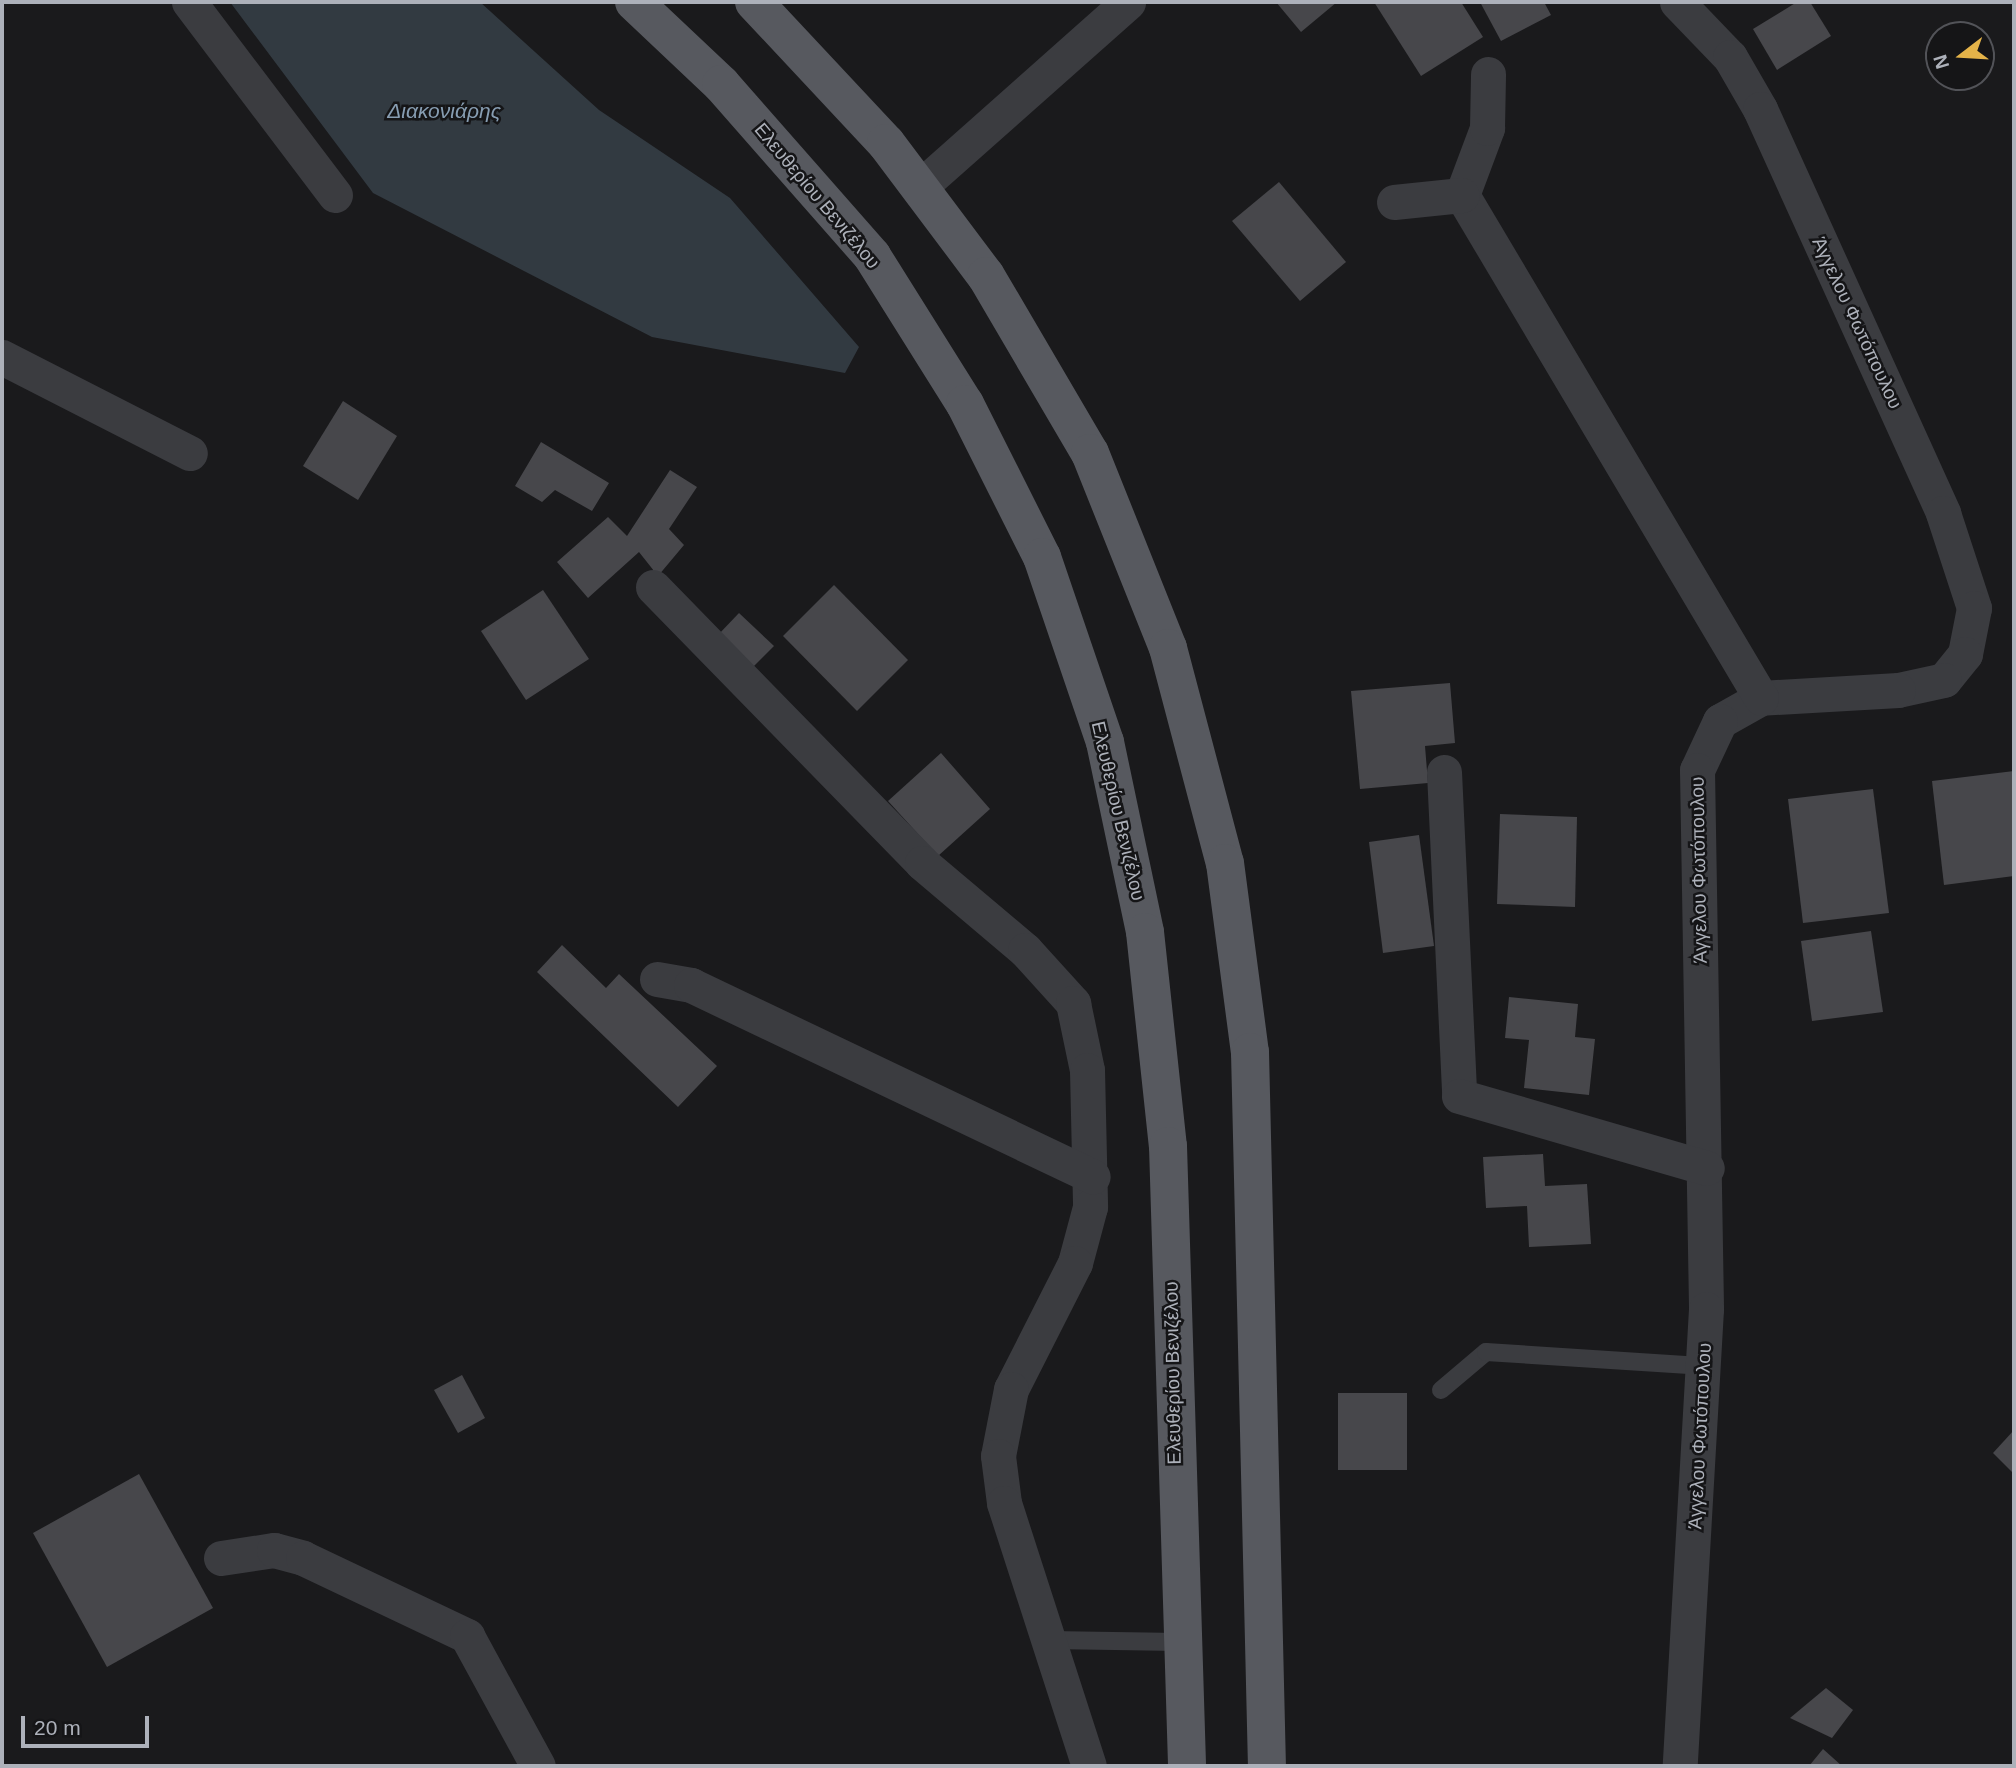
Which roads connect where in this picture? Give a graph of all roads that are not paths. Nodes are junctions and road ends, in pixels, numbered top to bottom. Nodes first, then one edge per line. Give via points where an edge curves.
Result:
1 (189, 2) edge
2 (634, 2) edge
3 (754, 2) edge
4 (1128, 2) edge
5 (1677, 2) edge
6 (1488, 74) dead end
7 (921, 186) junction
8 (335, 195) dead end
9 (1462, 195) junction
10 (1394, 202) dead end
11 (2, 357) edge
12 (190, 453) dead end
13 (653, 587) dead end
14 (1761, 698) junction
15 (1444, 772) dead end
16 (657, 979) dead end
17 (1707, 1168) junction
18 (1093, 1177) junction
19 (1705, 1366) junction
20 (1441, 1391) dead end
21 (221, 1558) dead end
22 (1049, 1640) junction
23 (1179, 1642) junction
24 (538, 1766) edge
25 (1089, 1766) edge
26 (1187, 1766) edge
27 (1267, 1766) edge
28 (1680, 1766) edge

1 - 8 street
2 - 23 main road, Ελευθερίου Βενιζέλου via 721,84 879,268 965,404 1042,557 1101,729 1145,932 1168,1146
3 - 7 main road
4 - 7 street
5 - 14 street, Άγγελου Φωτόπουλου via 1730,57 1760,109 1943,513 1973,608 1965,654 1937,684
6 - 9 street via 1487,128
7 - 27 main road via 1025,339 1117,509 1168,648 1225,863 1243,976 1255,1156 1257,1539
9 - 10 street
9 - 14 street
11 - 12 street
13 - 18 street via 942,883 1067,990 1087,1070
14 - 17 street, Άγγελου Φωτόπουλου via 1720,721 1697,770
15 - 17 street via 1459,1096
16 - 18 street via 691,985
17 - 19 street, Άγγελου Φωτόπουλου
18 - 22 street via 1075,1263 1011,1389 999,1456 1004,1503
19 - 20 lane via 1486,1352
19 - 28 street, Άγγελου Φωτόπουλου
21 - 24 street via 274,1550 303,1558 467,1636
22 - 23 lane
22 - 25 street
23 - 26 main road, Ελευθερίου Βενιζέλου

